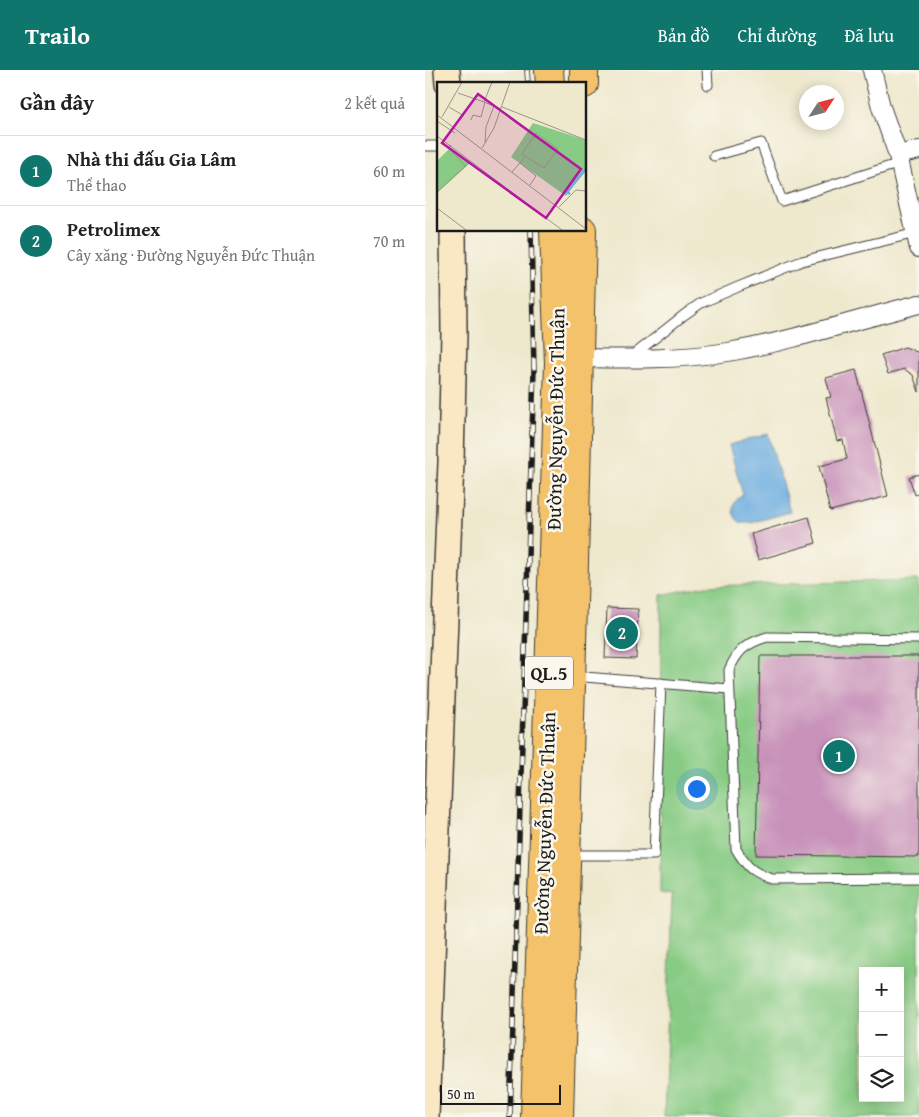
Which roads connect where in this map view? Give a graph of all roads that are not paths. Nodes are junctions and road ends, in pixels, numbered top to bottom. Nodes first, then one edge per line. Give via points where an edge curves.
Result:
1 (707, 70) edge
2 (872, 70) edge
3 (708, 85) dead end
4 (919, 150) edge
5 (714, 156) dead end
6 (899, 159) junction
7 (453, 231) edge
8 (554, 231) edge
9 (581, 231) edge
10 (918, 241) edge
11 (919, 304) edge
12 (580, 358) junction
13 (629, 359) junction
14 (919, 639) edge
15 (561, 645) junction
16 (571, 676) junction
17 (661, 684) junction
18 (729, 689) junction
19 (565, 854) junction
20 (919, 878) edge
21 (426, 1117) edge
22 (535, 1117) edge
23 (559, 1117) edge

1 - 3 lane
2 - 6 street
4 - 6 street
5 - 6 lane via 761,143 782,202
6 - 10 street
7 - 21 street via 451,462
8 - 15 highway, Đường Nguyễn Đức Thuận / QL.5 via 559,363
9 - 12 highway, Đường Nguyễn Đức Thuận / QL.5
10 - 13 lane via 802,261 738,286 701,303
11 - 13 street via 727,352
12 - 13 street
12 - 15 highway, Đường Nguyễn Đức Thuận / QL.5
14 - 18 lane via 767,637 751,642 735,655 729,670
15 - 16 highway, Đường Nguyễn Đức Thuận / QL.5
15 - 22 highway, Đường Nguyễn Đức Thuận / QL.5
16 - 17 lane
16 - 19 highway, Đường Nguyễn Đức Thuận / QL.5
17 - 18 lane
17 - 19 lane via 654,855
18 - 20 lane via 737,849 745,864 772,879
19 - 23 highway, Đường Nguyễn Đức Thuận / QL.5

